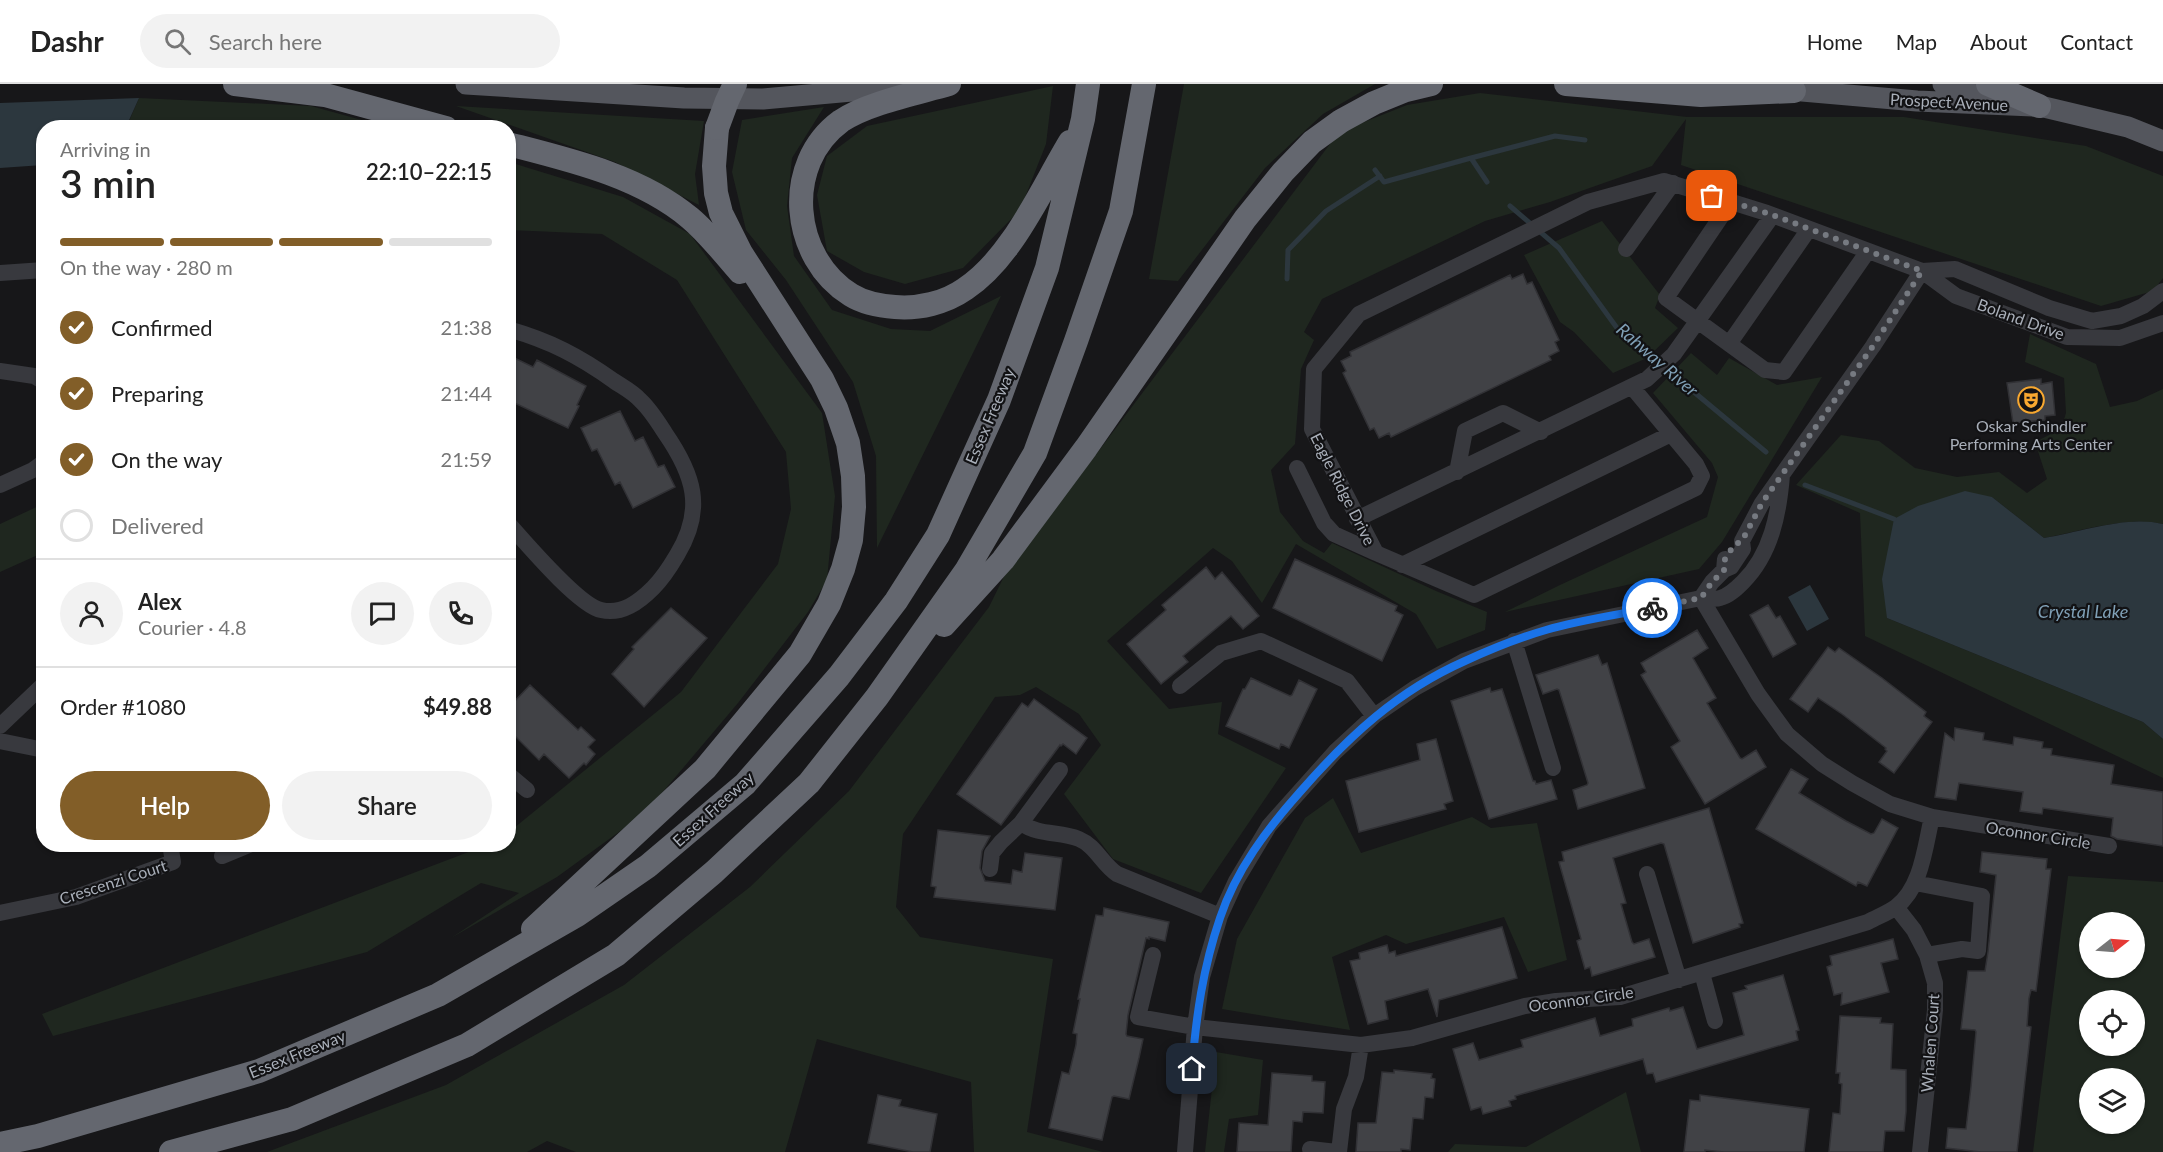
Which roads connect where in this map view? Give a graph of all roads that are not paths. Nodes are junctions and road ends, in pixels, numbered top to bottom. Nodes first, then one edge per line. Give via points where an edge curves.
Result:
1 (236, 84) edge
2 (466, 84) edge
3 (735, 84) edge
4 (899, 84) edge
5 (949, 84) edge
6 (1088, 84) edge
7 (1144, 84) edge
8 (1431, 84) edge
9 (1566, 84) edge
10 (1752, 84) edge
11 (1943, 84) edge
12 (1988, 84) edge
13 (1794, 92) junction
14 (2039, 106) junction
15 (1083, 119) junction
16 (417, 120) edge
17 (2163, 141) edge
18 (516, 146) edge
19 (1673, 183) junction
20 (1731, 202) junction
21 (1772, 216) junction
22 (1809, 229) junction
23 (1626, 249) dead end
24 (1868, 251) junction
25 (36, 271) edge
26 (1922, 271) junction
27 (0, 273) edge
28 (2163, 291) edge
29 (1698, 322) junction
30 (2163, 323) edge
31 (789, 329) junction
32 (516, 332) edge
33 (1729, 344) junction
34 (0, 371) edge
35 (36, 377) edge
36 (1632, 387) junction
37 (1540, 432) junction
38 (1671, 434) junction
39 (36, 468) edge
40 (1296, 468) dead end
41 (1457, 472) junction
42 (1782, 475) junction
43 (0, 485) edge
44 (1357, 519) junction
45 (516, 532) edge
46 (1744, 537) junction
47 (1767, 547) junction
48 (1376, 554) junction
49 (1402, 565) junction
50 (1701, 598) junction
51 (1514, 641) junction
52 (1180, 686) dead end
53 (36, 692) edge
54 (877, 697) junction
55 (1374, 716) junction
56 (0, 726) edge
57 (0, 741) edge
58 (36, 748) edge
59 (1553, 768) dead end
60 (1060, 770) dead end
61 (516, 781) edge
62 (527, 790) dead end
63 (1932, 817) junction
64 (1021, 823) junction
65 (2109, 846) dead end
66 (171, 852) edge
67 (232, 852) edge
68 (222, 856) dead end
69 (990, 869) dead end
70 (1647, 874) dead end
71 (1915, 883) junction
72 (1896, 907) junction
73 (0, 913) edge
74 (1221, 916) junction
75 (1153, 955) dead end
76 (1927, 955) junction
77 (504, 956) junction
78 (1702, 973) junction
79 (1678, 980) junction
80 (1715, 1021) dead end
81 (1195, 1027) junction
82 (1361, 1046) junction
83 (0, 1144) edge
84 (1310, 1149) dead end
85 (171, 1152) edge
86 (1185, 1152) edge
87 (1338, 1152) edge
88 (1920, 1152) edge

1 - 16 highway via 325,95
2 - 4 main road via 763,99
3 - 31 highway, bridge via 717,128 716,193 721,213 741,253
5 - 15 highway via 865,109 842,121 825,136 806,169 801,211 804,233 813,254 825,273 852,296 869,303 925,306 964,290 982,275 1012,241
6 - 15 highway, Essex Freeway
7 - 54 highway via 1120,211 1035,453 966,572
8 - 54 highway via 1374,103 1341,121 1312,142 1283,172 1245,219 1003,560
9 - 13 highway via 1701,95
10 - 13 main road, Prospect Avenue
11 - 14 main road, Prospect Avenue
12 - 14 highway
13 - 14 main road, Prospect Avenue
14 - 17 main road, Prospect Avenue via 2128,127
15 - 77 highway, Essex Freeway via 1047,268 999,400 938,535 896,601 839,676 745,784 648,866 577,915
18 - 31 highway via 627,181 680,211 717,246
19 - 20 street, Eagle Ridge Drive
19 - 23 street
19 - 44 street, Eagle Ridge Drive via 1664,181 1578,206 1359,314 1314,369 1312,429
20 - 21 street, Eagle Ridge Drive
20 - 29 street via 1666,298
21 - 22 street, Eagle Ridge Drive
21 - 29 street
22 - 24 street, Eagle Ridge Drive
22 - 33 street
24 - 26 street, Eagle Ridge Drive
24 - 33 street via 1784,372 1765,370
25 - 27 street
26 - 28 street, Boland Drive via 1955,269 2049,308 2092,321 2121,316
26 - 30 street, Boland Drive via 1956,296 2067,338 2120,338
26 - 42 street
29 - 33 street
29 - 36 street via 1670,358
31 - 77 highway via 836,408 848,443 853,476 851,540 829,604 800,654 705,769
32 - 45 street via 584,359 640,399 678,451 689,476 694,514 687,539 664,578 641,600 610,611 588,604
34 - 35 street
36 - 37 street
36 - 38 street, Eagle Ridge Drive
37 - 41 street
37 - 41 street via 1503,413 1465,431
38 - 49 street
38 - 49 street, Eagle Ridge Drive via 1702,476 1696,488 1474,595
39 - 43 street
40 - 48 street via 1324,523 1334,534
41 - 44 street
42 - 46 street
42 - 47 street via 1780,504
44 - 48 street, Eagle Ridge Drive
46 - 47 street
46 - 50 street via 1743,549 1731,567 1712,582
47 - 50 street via 1758,565 1734,591 1720,598
48 - 49 street, Eagle Ridge Drive
50 - 51 street via 1546,630
50 - 63 street, Oconnor Circle via 1758,694 1787,734 1822,764 1862,788 1890,804
51 - 55 street via 1454,666
51 - 59 street
52 - 55 street via 1221,653 1261,641 1347,681
53 - 56 street
54 - 85 highway via 809,783 714,872 616,955 467,1045 292,1119
55 - 74 street via 1335,752 1269,826 1236,881
57 - 58 street
60 - 64 street
61 - 62 street
63 - 65 street, Oconnor Circle
63 - 71 street, Oconnor Circle
64 - 69 street via 992,853
64 - 74 street via 1030,829 1082,840 1117,874
66 - 73 street, Crescenzi Court via 173,862 76,897
67 - 68 street
70 - 79 street
71 - 72 street, Oconnor Circle
71 - 76 street via 1982,896 1978,951 1962,949
72 - 76 street, Whalen Court
72 - 78 street, Oconnor Circle via 1868,922
74 - 81 street via 1202,977
75 - 81 street, Oconnor Circle via 1138,1017
76 - 88 street, Whalen Court via 1935,983 1935,1010
77 - 83 highway, Essex Freeway via 438,996 260,1071
78 - 79 street, Oconnor Circle
78 - 80 street
79 - 82 street, Oconnor Circle via 1620,996 1525,1006 1412,1038
81 - 82 street, Oconnor Circle
81 - 86 street
82 - 87 street via 1356,1077 1344,1109
84 - 87 street

